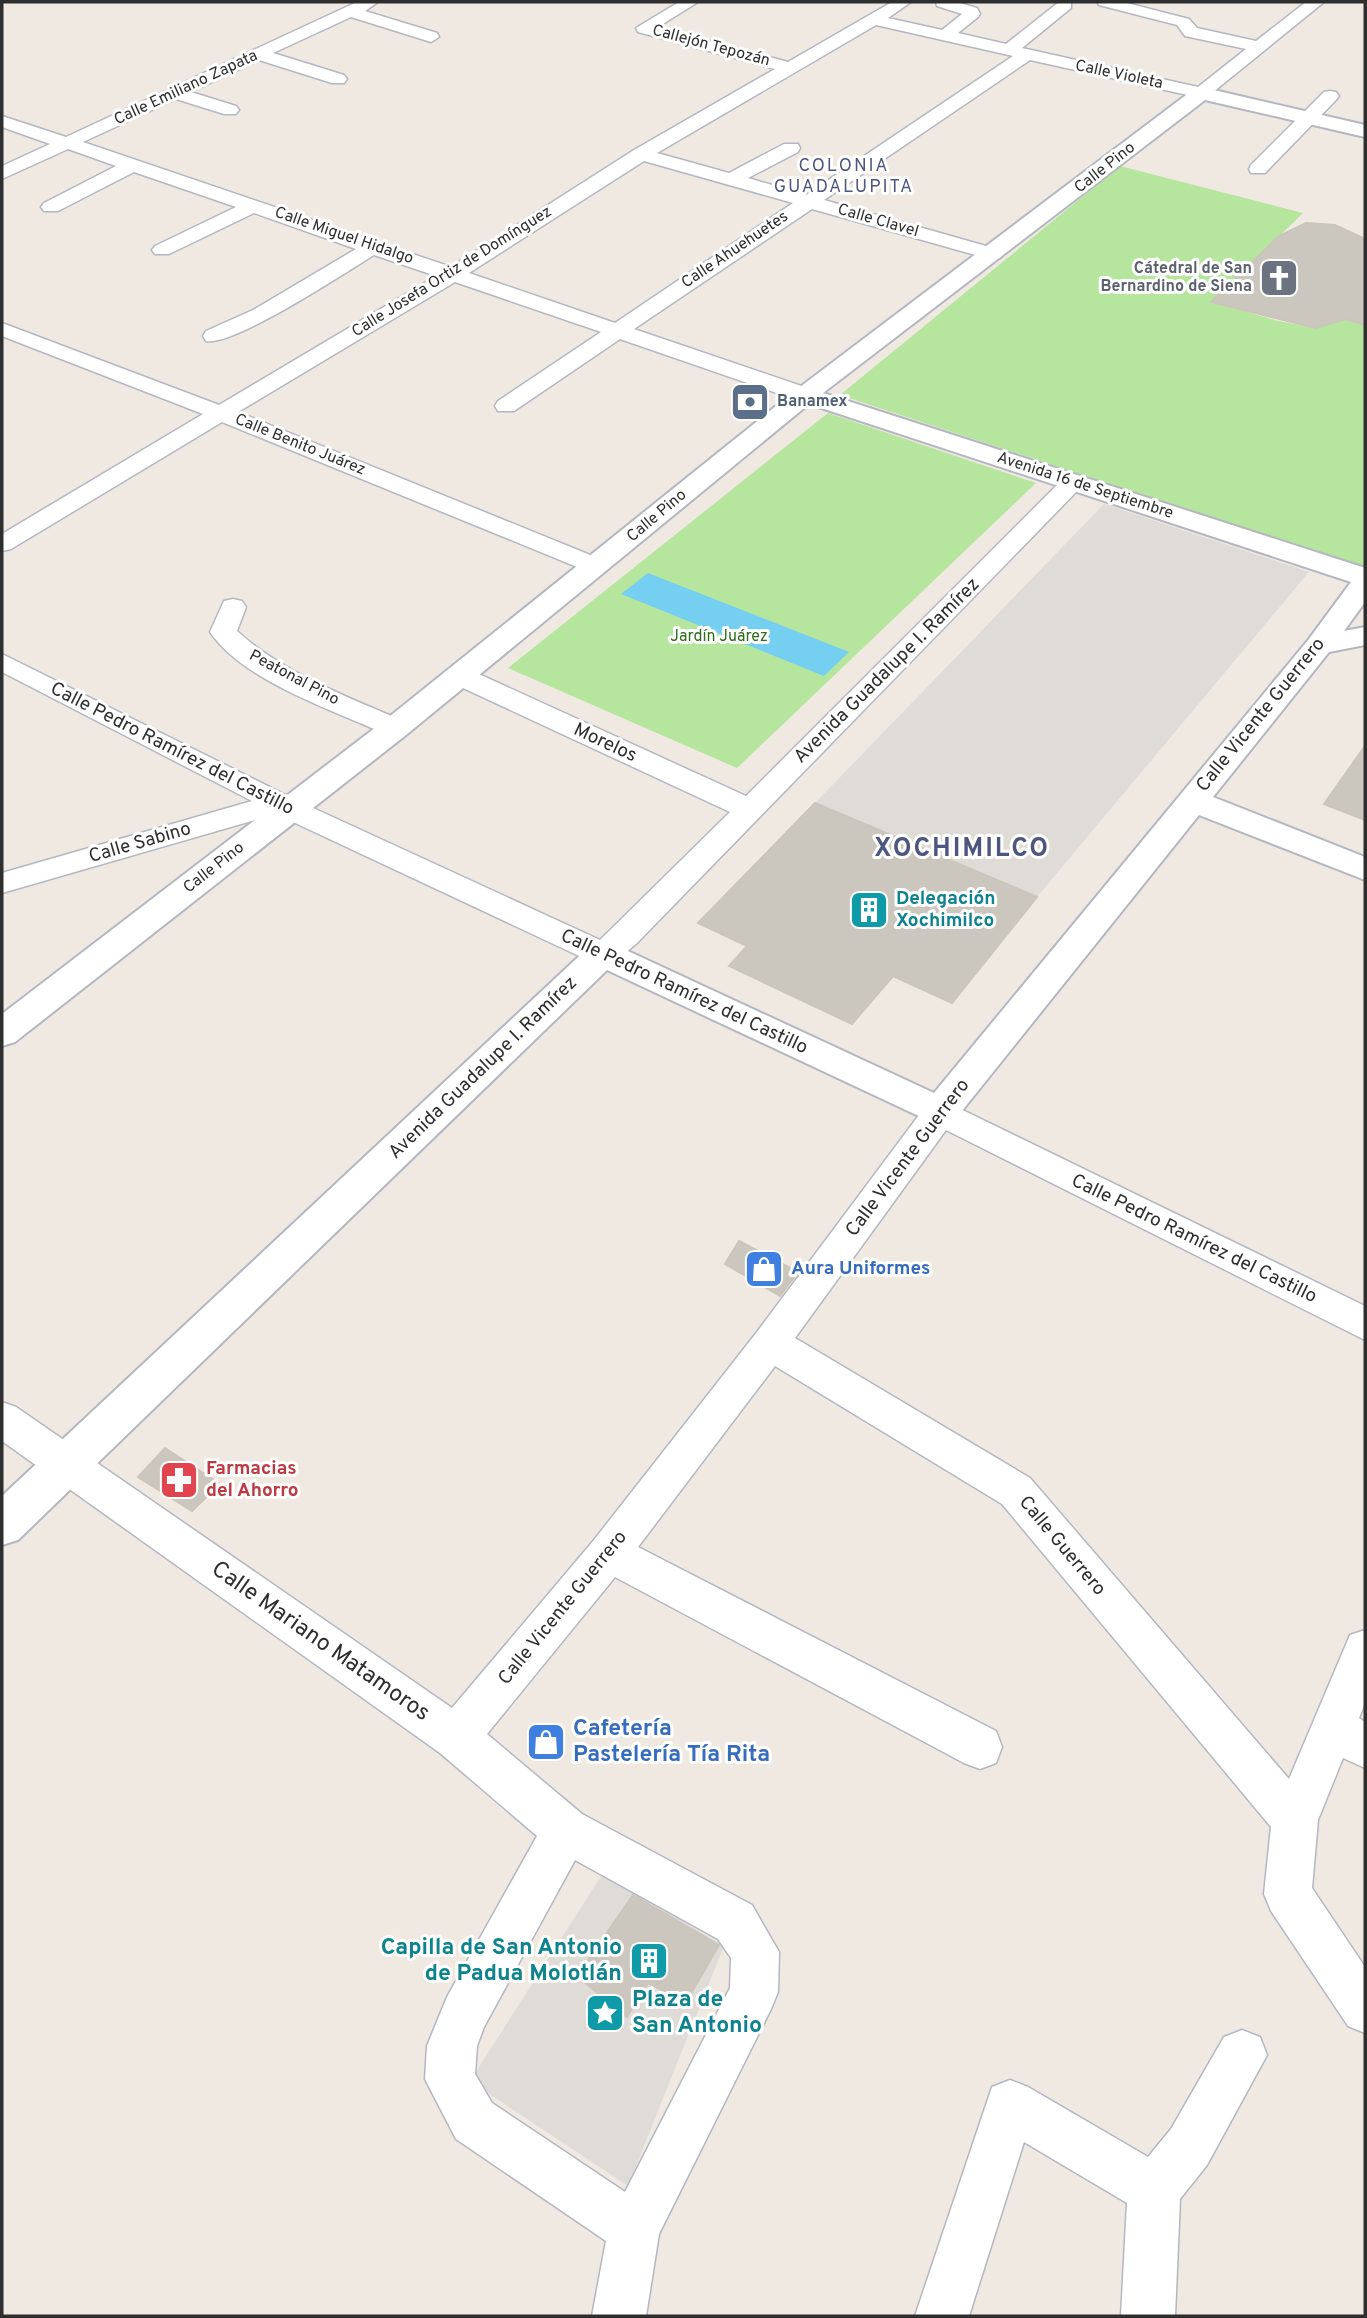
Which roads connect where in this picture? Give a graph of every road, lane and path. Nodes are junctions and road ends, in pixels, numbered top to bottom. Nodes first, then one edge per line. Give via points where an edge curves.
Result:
1 (370, 2) edge
2 (654, 2) edge
3 (1105, 2) edge
4 (1315, 2) edge
5 (895, 3) edge
6 (943, 3) edge
7 (683, 5) edge
8 (1065, 5) dead end
9 (349, 11) junction
10 (872, 19) junction
11 (944, 36) junction
12 (431, 37) dead end
13 (1258, 47) junction
14 (1017, 52) junction
15 (260, 55) junction
16 (788, 66) junction
17 (338, 79) dead end
18 (177, 93) junction
19 (1201, 93) junction
20 (1330, 96) dead end
21 (230, 110) dead end
22 (1308, 117) junction
23 (2, 121) edge
24 (1365, 131) edge
25 (67, 143) junction
26 (791, 148) dead end
27 (641, 154) junction
28 (132, 165) junction
29 (1258, 169) dead end
30 (2, 173) edge
31 (730, 180) junction
32 (807, 201) junction
33 (254, 206) junction
34 (51, 207) dead end
35 (373, 247) junction
36 (162, 250) dead end
37 (993, 254) junction
38 (454, 274) junction
39 (230, 301) dead end
40 (260, 314) junction
41 (2, 329) edge
42 (619, 329) junction
43 (214, 336) dead end
44 (805, 395) junction
45 (506, 406) dead end
46 (220, 413) junction
47 (1073, 482) junction
48 (2, 544) edge
49 (596, 566) junction
50 (1365, 577) edge
51 (1365, 583) edge
52 (233, 607) dead end
53 (1365, 636) edge
54 (1319, 645) junction
55 (2, 662) edge
56 (460, 676) junction
57 (395, 728) junction
58 (1191, 800) junction
59 (284, 806) junction
60 (750, 810) junction
61 (1365, 869) edge
62 (2, 883) edge
63 (603, 954) junction
64 (2, 1033) edge
65 (940, 1112) junction
66 (1365, 1324) edge
67 (770, 1343) junction
68 (2, 1419) edge
69 (65, 1464) junction
70 (2, 1525) edge
71 (609, 1553) junction
72 (1365, 1650) edge
73 (456, 1737) junction
74 (1349, 1737) edge
75 (980, 1747) dead end
76 (1295, 1820) junction
77 (566, 1830) junction
78 (1365, 2009) edge
79 (1242, 2055) dead end
80 (1154, 2190) junction
81 (634, 2229) junction
82 (619, 2316) edge
83 (942, 2316) edge
84 (1147, 2316) edge

1 - 9 street, Calle Emiliano Zapata
2 - 7 street
3 - 13 street via 1183,22 1191,32
4 - 13 street, Calle Pino
5 - 10 street, Calle Josefa Ortiz de Domínguez
6 - 11 street via 972,14
7 - 16 street, Callejón Tepozán via 644,28
8 - 14 street, Calle Ahuehuetes
9 - 12 street
9 - 15 street, Calle Emiliano Zapata
10 - 11 street, Calle Violeta
10 - 16 street, Calle Josefa Ortiz de Domínguez
11 - 14 street, Calle Violeta
13 - 19 street, Calle Pino
14 - 19 street, Calle Violeta
14 - 32 street, Calle Ahuehuetes
15 - 17 street
15 - 18 street, Calle Emiliano Zapata
16 - 27 street, Calle Josefa Ortiz de Domínguez
18 - 21 street
18 - 25 street, Calle Emiliano Zapata
19 - 22 street, Calle Violeta
19 - 37 street, Calle Pino
20 - 22 street
22 - 24 street, Calle Violeta
22 - 29 street
23 - 25 street, Calle Miguel Hidalgo
25 - 28 street, Calle Miguel Hidalgo
25 - 30 street, Calle Emiliano Zapata
26 - 31 street
27 - 31 street, Calle Clavel
27 - 38 street, Calle Josefa Ortiz de Domínguez
28 - 33 street, Calle Miguel Hidalgo
28 - 34 street
31 - 32 street, Calle Clavel
32 - 37 street, Calle Clavel
32 - 42 street, Calle Ahuehuetes
33 - 35 street, Calle Miguel Hidalgo
33 - 36 street
35 - 38 street, Calle Miguel Hidalgo
35 - 40 street
37 - 44 street, Calle Pino
38 - 42 street, Calle Miguel Hidalgo
38 - 46 street, Calle Josefa Ortiz de Domínguez
39 - 40 street
40 - 43 street
41 - 46 street, Calle Benito Juárez
42 - 44 street, Calle Miguel Hidalgo
42 - 45 street, Calle Ahuehuetes
44 - 47 street, Avenida 16 de Septiembre
44 - 49 street, Calle Pino
46 - 48 street, Calle Josefa Ortiz de Domínguez
46 - 49 street, Calle Benito Juárez
47 - 50 street, Avenida 16 de Septiembre
47 - 60 street, Avenida Guadalupe I. Ramírez
49 - 56 street, Calle Pino
51 - 54 street, Calle Vicente Guerrero
52 - 57 street, Peatonal Pino via 223,632 236,647
53 - 54 street
54 - 58 street, Calle Vicente Guerrero
55 - 59 street, Calle Pedro Ramírez del Castillo
56 - 57 street, Calle Pino
56 - 60 street, Morelos
57 - 59 street, Calle Pino
58 - 61 street
58 - 65 street, Calle Vicente Guerrero
59 - 62 street, Calle Sabino
59 - 63 street, Calle Pedro Ramírez del Castillo
59 - 64 street, Calle Pino
60 - 63 street, Avenida Guadalupe I. Ramírez
63 - 65 street, Calle Pedro Ramírez del Castillo
63 - 69 street, Avenida Guadalupe I. Ramírez
65 - 66 street, Calle Pedro Ramírez del Castillo
65 - 67 street, Calle Vicente Guerrero
67 - 71 street, Calle Vicente Guerrero
67 - 76 street, Calle Guerrero via 1016,1491
68 - 69 street, Calle Mariano Matamoros
69 - 70 street, Avenida Guadalupe I. Ramírez
69 - 73 street, Calle Mariano Matamoros
71 - 73 street, Calle Vicente Guerrero
71 - 75 street
72 - 74 street
73 - 77 street, Calle Mariano Matamoros
74 - 76 street
76 - 78 street via 1288,1894
77 - 81 street via 464,2014 452,2046 450,2078 474,2121
77 - 81 street, Calle Mariano Matamoros via 735,1922 755,1952 754,1993
79 - 80 street via 1189,2147
80 - 83 street via 1010,2105
80 - 84 street
81 - 82 street, Calle Mariano Matamoros

